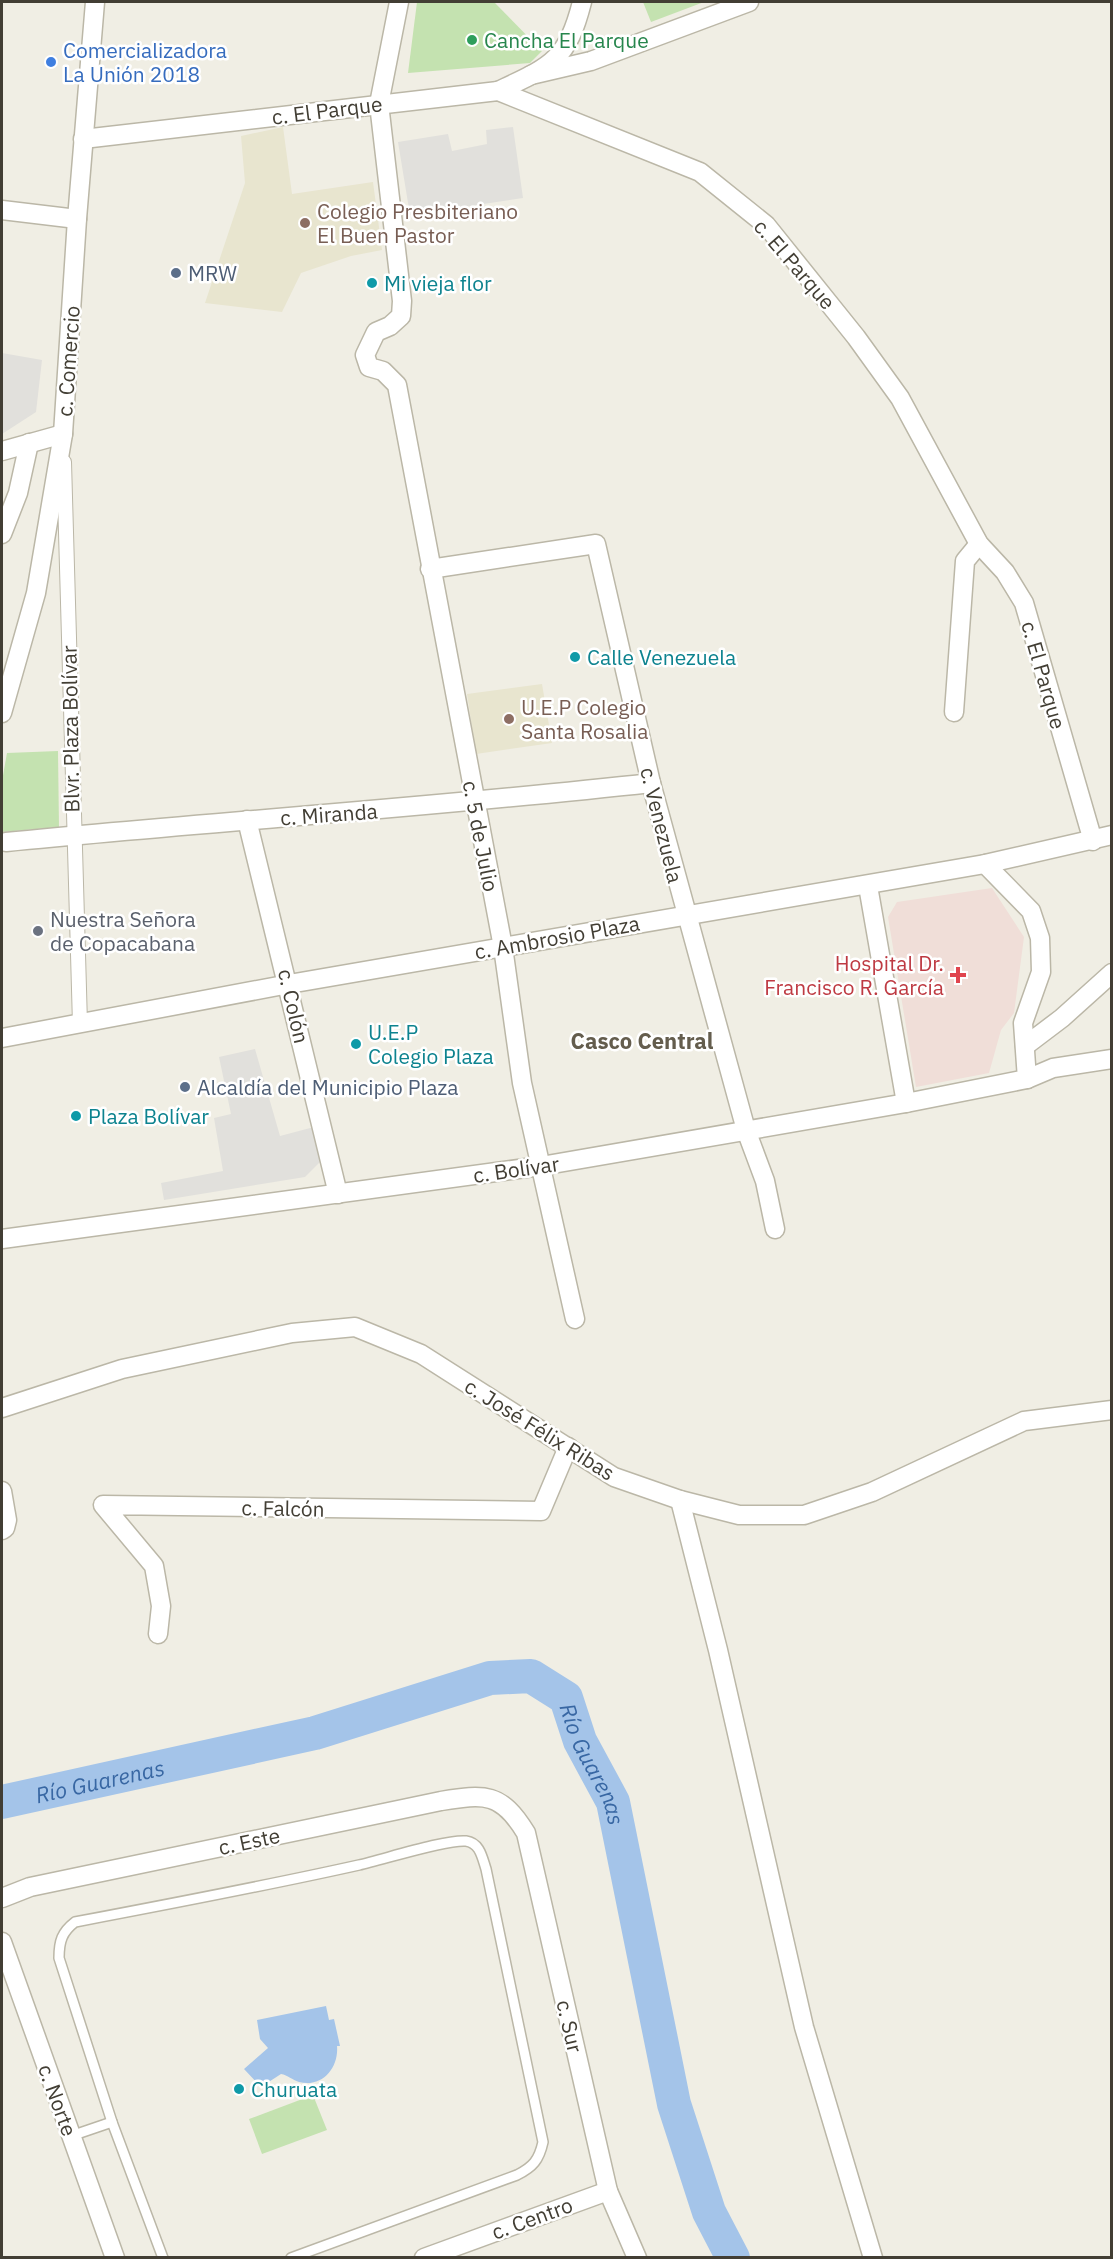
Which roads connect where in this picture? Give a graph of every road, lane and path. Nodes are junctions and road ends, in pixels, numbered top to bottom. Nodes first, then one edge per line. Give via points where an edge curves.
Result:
1 (95, 2) edge
2 (399, 2) edge
3 (582, 2) edge
4 (750, 2) edge
5 (531, 75) junction
6 (498, 91) junction
7 (380, 104) junction
8 (83, 139) junction
9 (2, 210) edge
10 (77, 219) junction
11 (63, 434) junction
12 (29, 443) junction
13 (2, 451) edge
14 (2, 534) edge
15 (979, 544) junction
16 (430, 569) junction
17 (954, 712) dead end
18 (2, 713) edge
19 (651, 783) junction
20 (474, 803) junction
21 (247, 820) junction
22 (73, 835) junction
23 (1112, 835) edge
24 (1093, 841) junction
25 (6, 842) dead end
26 (985, 864) junction
27 (868, 886) junction
28 (686, 915) junction
29 (503, 947) junction
30 (1112, 973) edge
31 (289, 984) junction
32 (80, 1024) junction
33 (2, 1038) edge
34 (1025, 1046) junction
35 (1112, 1059) edge
36 (1027, 1079) junction
37 (906, 1103) junction
38 (746, 1130) junction
39 (541, 1166) junction
40 (338, 1194) junction
41 (775, 1229) dead end
42 (2, 1239) edge
43 (575, 1319) dead end
44 (2, 1408) edge
45 (1112, 1410) edge
46 (568, 1447) junction
47 (2, 1491) edge
48 (680, 1500) junction
49 (2, 1530) edge
50 (158, 1634) dead end
51 (498, 1800) joint
52 (2, 1898) edge
53 (2, 1942) edge
54 (112, 2122) junction
55 (71, 2136) junction
56 (608, 2190) junction
57 (114, 2258) edge
58 (163, 2258) edge
59 (291, 2258) edge
60 (424, 2258) edge
61 (637, 2258) edge
62 (873, 2258) edge

1 - 8 street, c. Comercio
2 - 7 street
3 - 5 street via 576,26 561,55
4 - 5 street via 591,61
5 - 6 street
6 - 7 street, c. El Parque
6 - 15 street, c. El Parque via 700,172 766,225 900,398
7 - 8 street, c. El Parque
7 - 16 street, c. 5 de Julio via 402,301 401,316 376,332 365,355 369,368 383,370 397,385
8 - 10 street, c. Comercio
9 - 10 street
10 - 11 street, c. Comercio
11 - 12 street
11 - 18 street, c. Comercio via 36,592
11 - 22 street, Blvr. Plaza Bolívar
12 - 13 street
12 - 14 street via 18,493
15 - 17 street via 965,561
15 - 24 street, c. El Parque via 1005,572 1024,603
16 - 19 street, c. Venezuela via 596,544
16 - 20 street, c. 5 de Julio
19 - 20 street, c. Miranda
19 - 28 street, c. Venezuela
20 - 21 street, c. Miranda
20 - 29 street, c. 5 de Julio
21 - 22 street, c. Miranda
21 - 31 street, c. Colón
22 - 25 street, c. Miranda
22 - 32 street, Blvr. Plaza Bolívar
23 - 24 street, c. Ambrosio Plaza
24 - 26 street, c. Ambrosio Plaza
26 - 27 street, c. Ambrosio Plaza
26 - 34 street via 1031,911 1040,938 1041,972 1023,1023
27 - 28 street, c. Ambrosio Plaza
27 - 37 street
28 - 29 street, c. Ambrosio Plaza
28 - 38 street, c. Venezuela
29 - 31 street, c. Ambrosio Plaza
29 - 39 street, c. 5 de Julio via 522,1083
30 - 34 street
31 - 32 street, c. Ambrosio Plaza
31 - 40 street, c. Colón
32 - 33 street, c. Ambrosio Plaza
34 - 36 street
35 - 36 street, c. Bolívar via 1053,1068
36 - 37 street, c. Bolívar
37 - 38 street, c. Bolívar
38 - 39 street, c. Bolívar
38 - 41 street, c. Venezuela via 765,1181
39 - 40 street, c. Bolívar
39 - 43 street, c. 5 de Julio
40 - 42 street, c. Bolívar
44 - 46 street, c. José Félix Ribas via 122,1369 292,1333 355,1327 421,1354
45 - 48 street, c. José Félix Ribas via 1024,1420 872,1492 804,1515 739,1515
46 - 48 street, c. José Félix Ribas via 614,1477
46 - 50 street, c. Falcón via 541,1511 103,1505 154,1566 161,1606
47 - 49 street via 7,1520
48 - 62 street via 804,2027
51 - 52 street, c. Este via 472,1796 441,1801 30,1887
51 - 56 street, c. Sur via 516,1816 526,1833
53 - 55 street, c. Norte
54 - 55 lane
54 - 58 lane
54 - 59 lane via 58,1958 64,1930 75,1922 463,1841 479,1848 543,2142 540,2156 532,2168 517,2175
55 - 57 street, c. Norte
56 - 60 street, c. Centro
56 - 61 street, c. Sur

